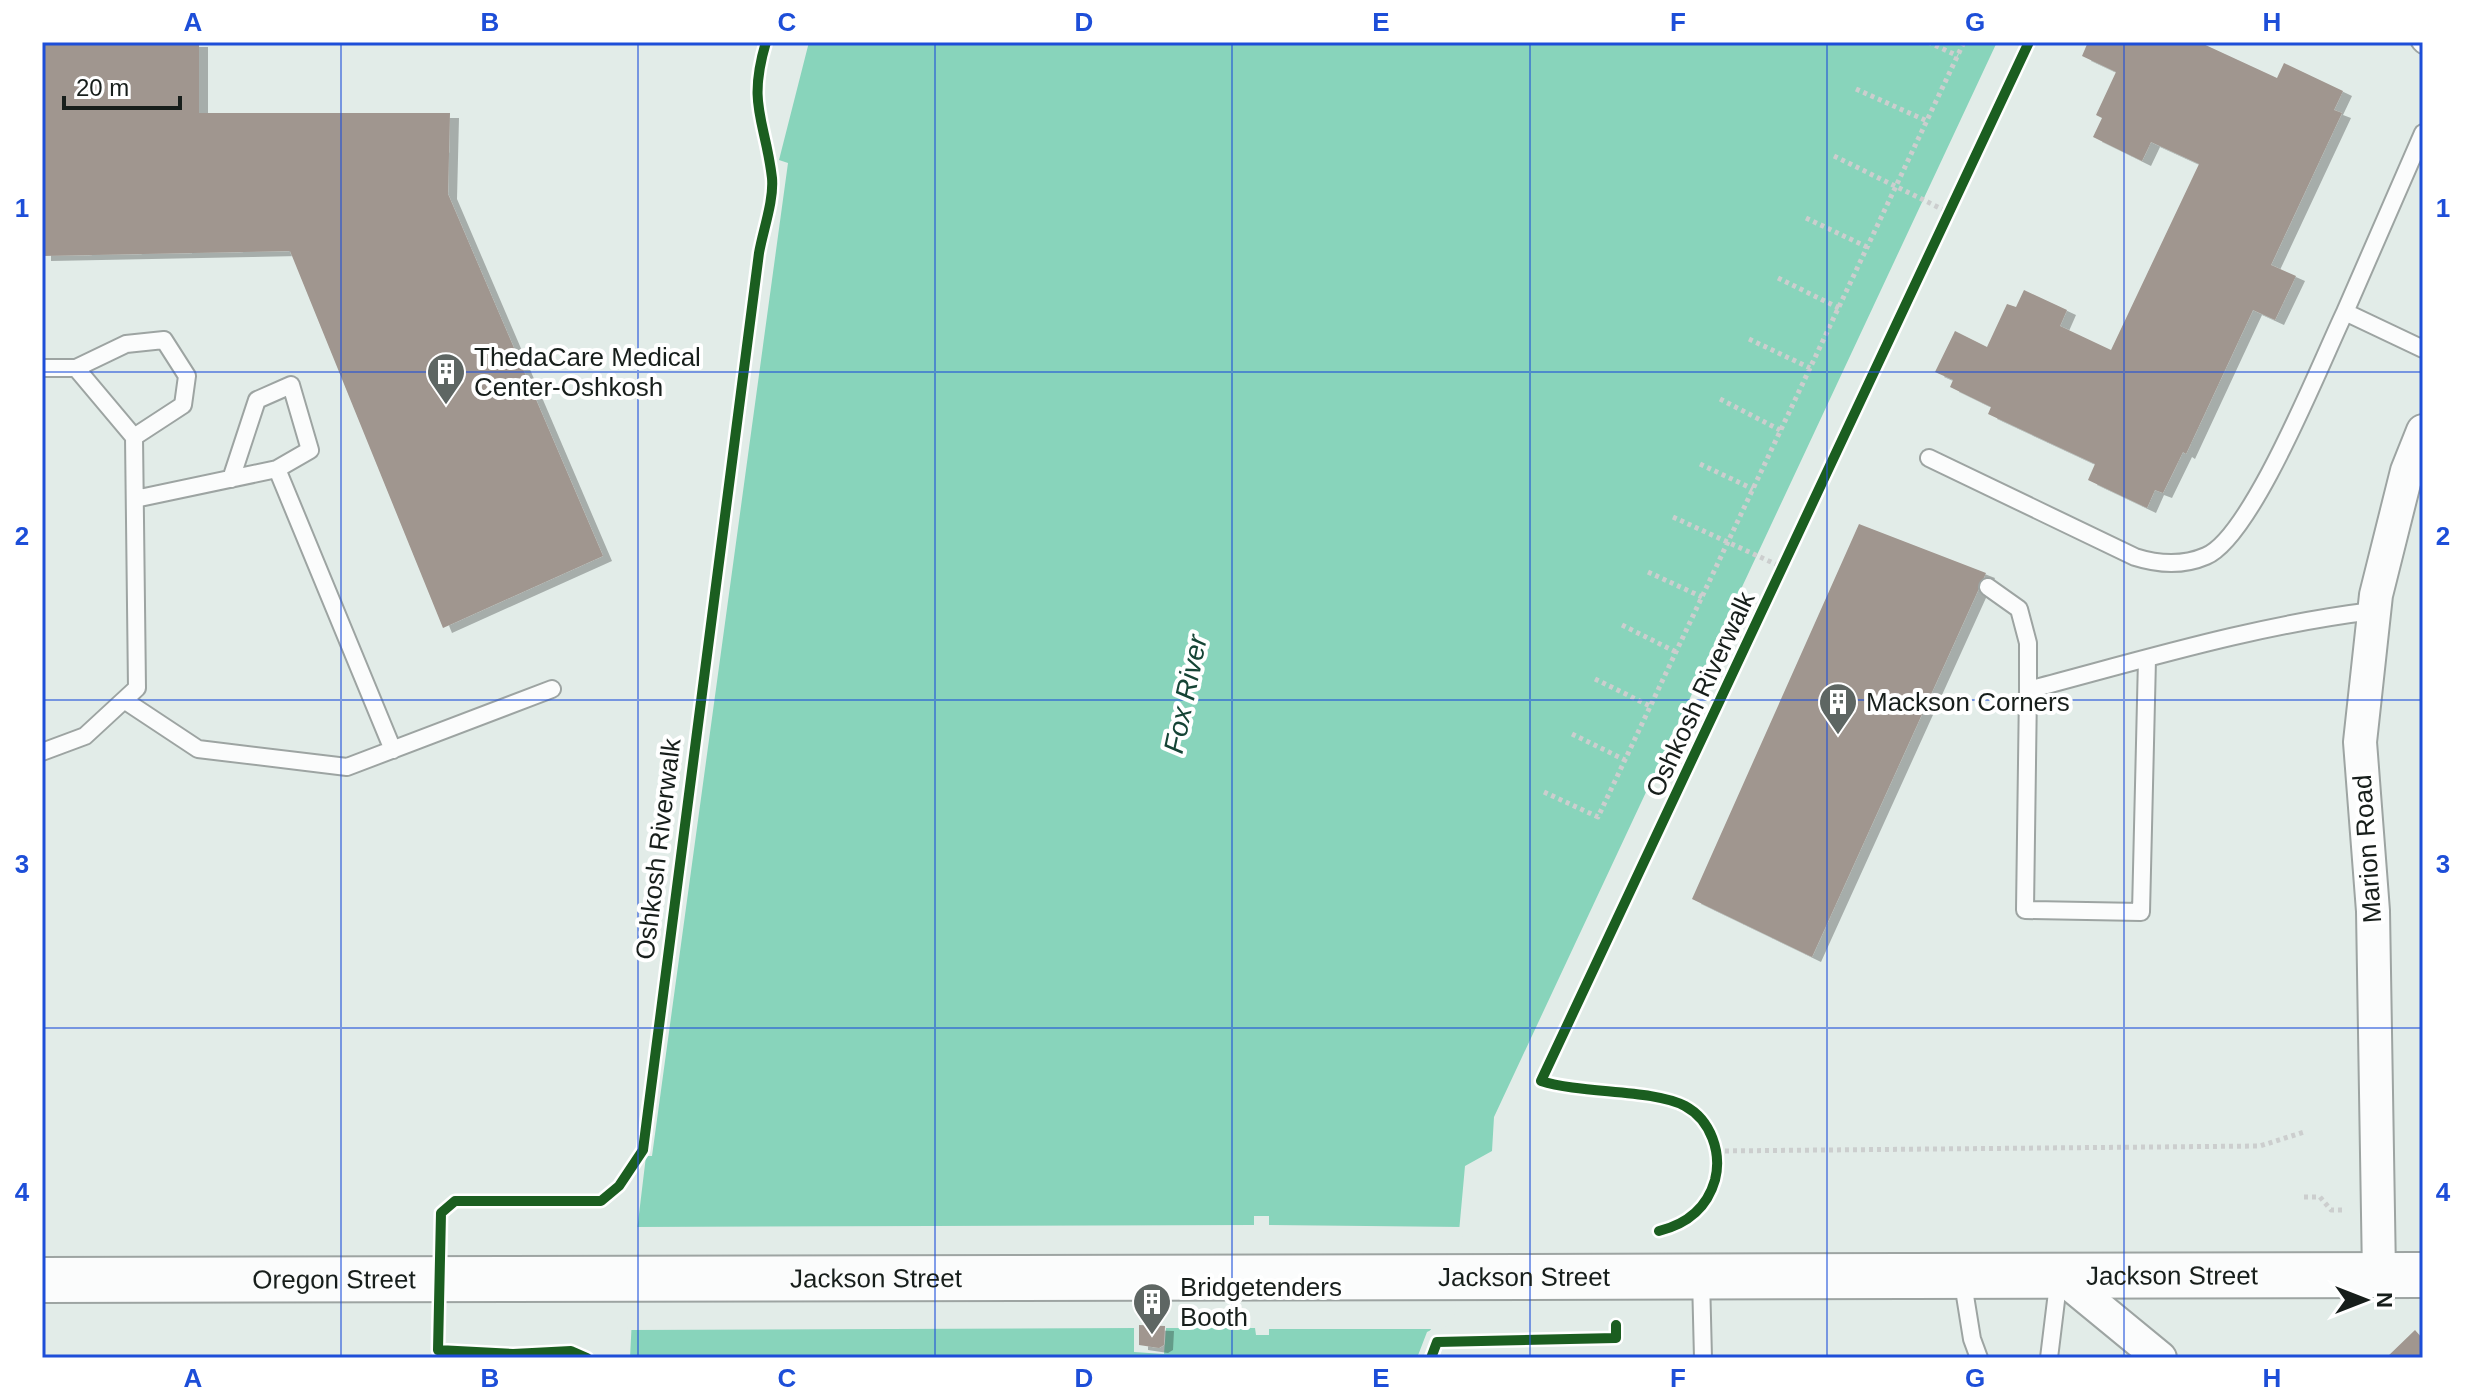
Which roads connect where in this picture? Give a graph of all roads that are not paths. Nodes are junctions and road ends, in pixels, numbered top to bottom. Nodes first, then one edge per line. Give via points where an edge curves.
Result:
1 (2423, 133) edge
2 (2345, 312) junction
3 (2423, 349) edge
4 (42, 368) edge
5 (76, 368) junction
6 (2423, 431) edge
7 (134, 437) junction
8 (1929, 458) dead end
9 (277, 469) junction
10 (231, 479) junction
11 (135, 499) junction
12 (1988, 587) dead end
13 (2373, 611) junction
14 (2147, 659) junction
15 (552, 689) dead end
16 (2028, 690) junction
17 (124, 700) junction
18 (393, 750) junction
19 (42, 752) edge
20 (2379, 1274) junction
21 (2059, 1275) junction
22 (2423, 1275) edge
23 (1962, 1276) junction
24 (1701, 1277) junction
25 (625, 1279) joint
26 (42, 1280) edge
27 (1703, 1358) edge
28 (1979, 1358) edge
29 (2049, 1358) edge
30 (2160, 1358) edge

1 - 2 lane
2 - 3 lane
2 - 8 lane via 2250,510 2227,541 2207,556 2160,565 2135,557
4 - 5 lane
5 - 7 lane
5 - 7 lane via 126,344 164,340 187,376 183,405
6 - 13 street, Marion Road via 2407,471
7 - 11 lane
9 - 10 lane
9 - 10 lane via 310,450 291,385 257,400
9 - 18 lane
10 - 11 lane
11 - 17 lane via 137,688
12 - 16 lane via 2019,609 2028,643
13 - 14 lane via 2297,620
13 - 20 street, Marion Road via 2360,742 2373,911
14 - 16 lane
14 - 16 lane via 2141,912 2025,910
15 - 18 lane
17 - 18 lane via 198,749 347,767
17 - 19 lane via 85,736
20 - 21 main road, Jackson Street
20 - 22 main road, Jackson Street
21 - 23 main road, Jackson Street
21 - 29 lane
21 - 30 street
23 - 24 main road, Jackson Street
23 - 28 lane
24 - 25 main road, Jackson Street
24 - 27 lane
25 - 26 main road, Oregon Street

